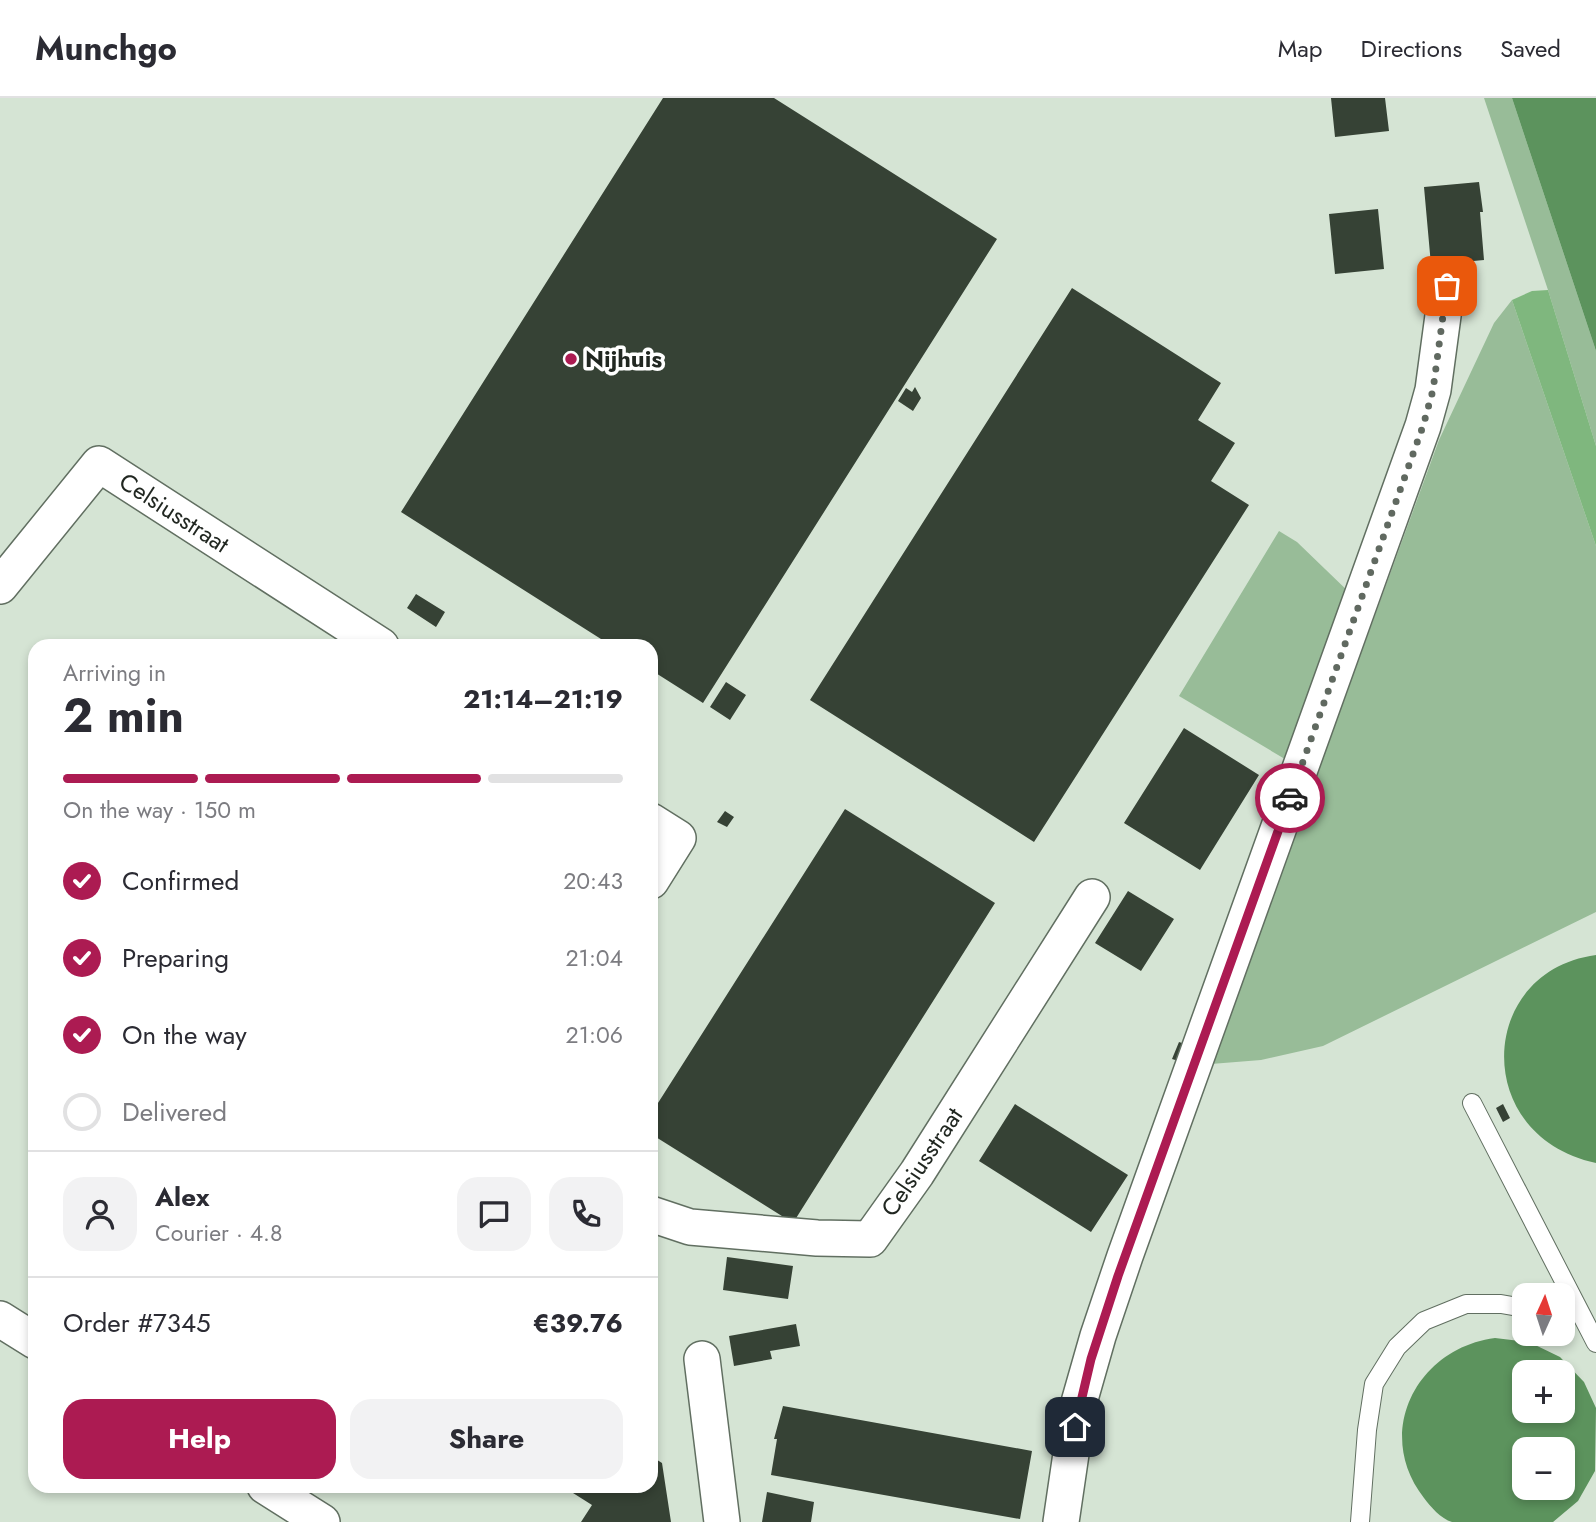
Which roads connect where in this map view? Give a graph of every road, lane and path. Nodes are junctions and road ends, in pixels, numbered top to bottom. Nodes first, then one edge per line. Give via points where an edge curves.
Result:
1 (1447, 286) dead end
2 (0, 586) edge
3 (371, 639) edge
4 (658, 825) edge
5 (658, 870) edge
6 (1093, 897) dead end
7 (1472, 1103) dead end
8 (658, 1216) edge
9 (1512, 1306) edge
10 (0, 1319) edge
11 (1575, 1319) edge
12 (1585, 1323) junction
13 (28, 1337) edge
14 (1596, 1343) edge
15 (702, 1359) dead end
16 (276, 1493) edge
17 (321, 1522) edge
18 (722, 1522) edge
19 (1061, 1522) edge
20 (1360, 1522) edge

1 - 19 street via 1433,390 1423,426 1098,1336 1079,1406
2 - 3 street, Celsiusstraat via 99,464
4 - 5 street via 678,838
6 - 8 street, Celsiusstraat via 870,1239 690,1227
7 - 12 lane
9 - 20 lane via 1466,1304 1424,1321 1397,1347 1374,1384
10 - 13 street
11 - 12 lane
12 - 14 lane
15 - 18 street
16 - 17 street

